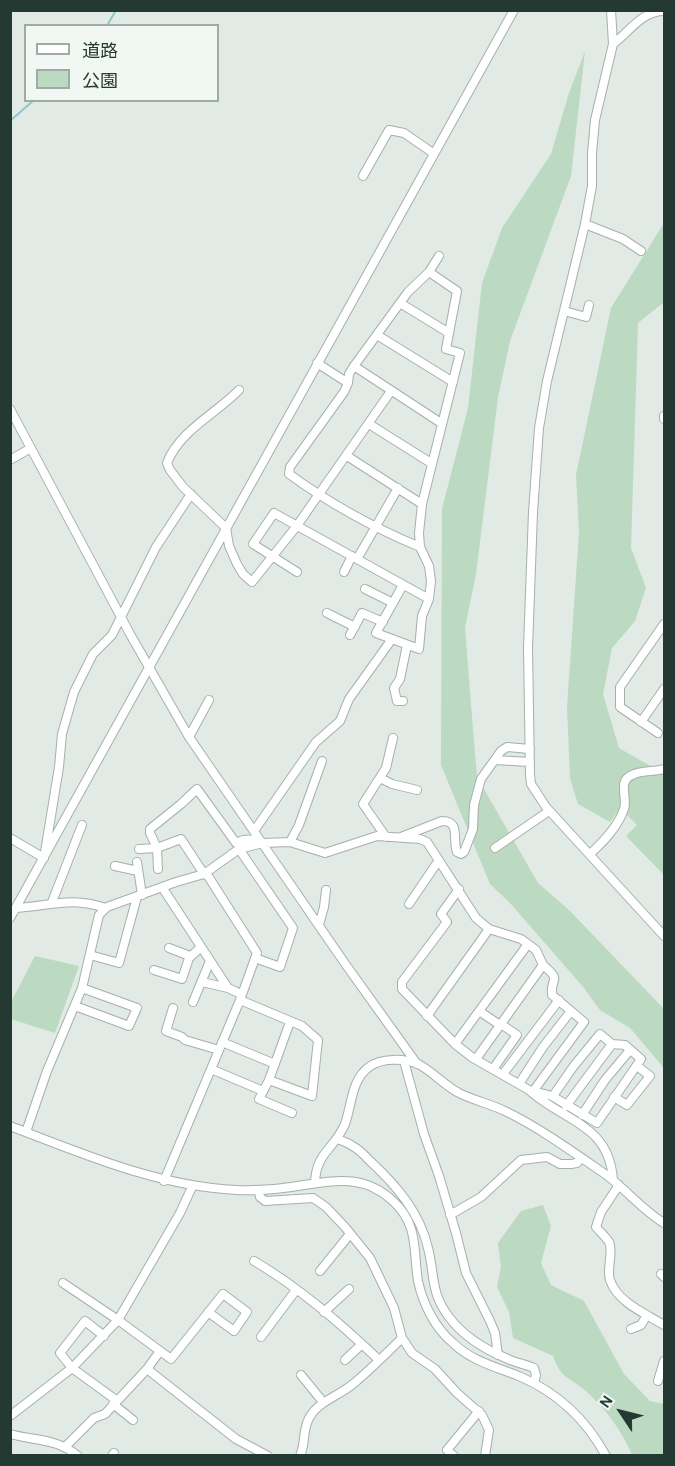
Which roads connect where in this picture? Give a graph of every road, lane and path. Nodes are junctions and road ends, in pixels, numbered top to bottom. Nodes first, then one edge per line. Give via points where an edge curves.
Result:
1 (514, 10) edge
2 (611, 10) edge
3 (664, 11) edge
4 (613, 44) junction
5 (433, 153) junction
6 (363, 176) dead end
7 (585, 225) junction
8 (641, 251) dead end
9 (439, 256) dead end
10 (429, 272) junction
11 (400, 303) junction
12 (590, 305) dead end
13 (564, 311) junction
14 (449, 333) junction
15 (378, 335) junction
16 (317, 363) junction
17 (354, 366) junction
18 (453, 382) junction
19 (348, 383) junction
20 (239, 390) dead end
21 (391, 391) junction
22 (10, 409) edge
23 (441, 423) junction
24 (369, 424) junction
25 (31, 448) junction
26 (346, 456) junction
27 (10, 460) edge
28 (431, 463) junction
29 (398, 488) junction
30 (191, 494) junction
31 (319, 495) junction
32 (422, 504) junction
33 (376, 525) junction
34 (296, 527) junction
35 (226, 528) junction
36 (420, 547) junction
37 (273, 557) junction
38 (354, 557) junction
39 (297, 572) dead end
40 (344, 572) dead end
41 (403, 585) junction
42 (365, 589) dead end
43 (429, 599) junction
44 (393, 603) junction
45 (327, 613) dead end
46 (121, 617) junction
47 (383, 622) junction
48 (664, 624) edge
49 (355, 627) junction
50 (350, 635) dead end
51 (392, 639) junction
52 (407, 645) junction
53 (148, 668) junction
54 (664, 688) edge
55 (209, 700) dead end
56 (397, 702) dead end
57 (641, 722) junction
58 (658, 734) dead end
59 (189, 737) junction
60 (393, 738) dead end
61 (530, 749) junction
62 (495, 760) junction
63 (322, 761) dead end
64 (530, 762) junction
65 (664, 769) edge
66 (380, 778) junction
67 (417, 790) dead end
68 (549, 811) junction
69 (82, 825) dead end
70 (254, 831) junction
71 (386, 837) junction
72 (10, 838) edge
73 (400, 838) junction
74 (261, 841) junction
75 (290, 842) junction
76 (157, 848) junction
77 (495, 848) dead end
78 (139, 849) dead end
79 (239, 849) junction
80 (590, 854) junction
81 (44, 858) junction
82 (439, 860) junction
83 (115, 866) dead end
84 (158, 869) dead end
85 (204, 874) junction
86 (162, 887) junction
87 (326, 890) dead end
88 (459, 890) junction
89 (139, 896) junction
90 (52, 902) junction
91 (409, 904) dead end
92 (106, 908) junction
93 (16, 909) junction
94 (10, 918) edge
95 (320, 926) junction
96 (489, 929) junction
97 (664, 936) edge
98 (528, 944) junction
99 (201, 947) junction
100 (169, 948) dead end
101 (90, 955) junction
102 (190, 956) junction
103 (255, 958) junction
104 (210, 961) junction
105 (543, 965) junction
106 (154, 970) dead end
107 (202, 982) junction
108 (82, 988) junction
109 (228, 988) junction
110 (241, 997) junction
111 (558, 1000) junction
112 (193, 1002) dead end
113 (75, 1006) junction
114 (173, 1008) dead end
115 (479, 1011) junction
116 (571, 1011) junction
117 (427, 1016) junction
118 (290, 1022) junction
119 (500, 1025) junction
120 (222, 1042) junction
121 (455, 1044) junction
122 (612, 1044) junction
123 (219, 1050) junction
124 (630, 1050) junction
125 (476, 1059) junction
126 (404, 1061) junction
127 (275, 1064) junction
128 (417, 1064) junction
129 (637, 1066) junction
130 (211, 1069) junction
131 (493, 1069) junction
132 (503, 1074) junction
133 (269, 1080) junction
134 (519, 1084) junction
135 (532, 1090) junction
136 (263, 1091) junction
137 (553, 1096) junction
138 (614, 1097) junction
139 (566, 1106) junction
140 (292, 1113) dead end
141 (582, 1115) junction
142 (10, 1126) edge
143 (26, 1132) junction
144 (337, 1139) junction
145 (581, 1158) junction
146 (164, 1180) junction
147 (616, 1183) junction
148 (315, 1184) junction
149 (192, 1186) junction
150 (260, 1191) junction
151 (450, 1215) junction
152 (664, 1223) edge
153 (350, 1234) junction
154 (254, 1261) dead end
155 (320, 1271) dead end
156 (63, 1283) dead end
157 (349, 1289) dead end
158 (296, 1290) junction
159 (208, 1312) junction
160 (324, 1312) junction
161 (647, 1315) junction
162 (118, 1320) junction
163 (664, 1325) edge
164 (631, 1329) dead end
165 (105, 1336) junction
166 (261, 1336) dead end
167 (402, 1338) junction
168 (362, 1344) junction
169 (160, 1351) junction
170 (498, 1355) junction
171 (345, 1360) dead end
172 (379, 1360) junction
173 (664, 1361) edge
174 (72, 1368) junction
175 (147, 1368) junction
176 (301, 1375) dead end
177 (658, 1381) dead end
178 (534, 1383) junction
179 (114, 1402) junction
180 (323, 1402) junction
181 (479, 1411) junction
182 (10, 1416) edge
183 (133, 1420) dead end
184 (10, 1434) edge
185 (66, 1446) junction
186 (78, 1455) edge
187 (268, 1455) edge
188 (300, 1455) edge
189 (454, 1455) edge
190 (485, 1455) edge
191 (606, 1455) edge

1 - 5 street
2 - 4 street
3 - 4 street via 644,16
4 - 7 street via 595,120 592,186
5 - 6 street via 404,133 389,130
5 - 16 street
7 - 8 street via 617,236
7 - 13 street
9 - 10 street
10 - 11 street
10 - 14 street via 457,291
11 - 14 street
11 - 15 street
12 - 13 street via 586,317
13 - 61 street via 539,428 528,648
14 - 18 street via 446,349 460,353
15 - 17 street
15 - 18 street
16 - 19 street
16 - 35 street
17 - 19 street
17 - 21 street
18 - 23 street
19 - 31 street via 289,474
20 - 30 street via 187,434 168,460 170,470
21 - 23 street
21 - 24 street
22 - 25 street
23 - 28 street
24 - 26 street
24 - 28 street
25 - 27 street
25 - 46 street
26 - 29 street
26 - 31 street
28 - 32 street
29 - 32 street
29 - 33 street
30 - 35 street
30 - 46 street via 156,547
31 - 33 street
31 - 34 street
32 - 36 street
33 - 36 street
33 - 38 street
34 - 37 street
34 - 37 street via 274,513 253,544
34 - 38 street
35 - 37 street via 237,564 252,582
35 - 53 street
36 - 43 street via 429,566
37 - 39 street
38 - 40 street
38 - 41 street
41 - 43 street
41 - 44 street
42 - 44 street
43 - 52 street via 422,616 419,649
44 - 47 street
45 - 49 street
46 - 53 street
46 - 81 street via 112,635 93,654 74,692 62,734
47 - 49 street via 362,613
47 - 51 street via 376,633
48 - 57 street via 620,687 620,707
49 - 50 street
51 - 52 street
51 - 70 street via 349,699 340,721 315,742
52 - 56 street via 400,679 394,688
53 - 59 street
53 - 81 street
54 - 57 street
55 - 59 street
57 - 58 street
59 - 70 street
60 - 66 street
61 - 62 street via 507,747
61 - 64 street
62 - 64 street
62 - 73 street via 481,779 473,829 464,852 457,852 455,827 448,821
63 - 75 street
64 - 68 street via 531,783
65 - 80 street via 632,774 627,779 625,808 608,837
66 - 67 street
66 - 71 street via 363,804
68 - 77 street
68 - 80 street
69 - 90 street
70 - 74 street
71 - 73 street
71 - 75 street via 377,836 324,853
72 - 81 street
73 - 82 street via 427,842
74 - 75 street
74 - 76 street via 236,843 197,789 150,829
74 - 79 street
74 - 95 street
76 - 78 street
76 - 84 street
76 - 85 street via 181,839
79 - 85 street
79 - 103 street via 293,928 280,967
80 - 97 street
81 - 93 street
82 - 88 street
82 - 91 street
83 - 89 street via 137,866
85 - 86 street
85 - 103 street via 257,953
86 - 89 street
86 - 99 street
87 - 95 street
88 - 96 street via 476,918
88 - 117 street via 441,914 447,922 402,982 402,989
89 - 92 street
89 - 101 street via 119,963
90 - 92 street via 88,902
90 - 93 street
92 - 101 street via 99,915
93 - 94 street
95 - 128 street
96 - 98 street
96 - 117 street
98 - 105 street via 536,950
98 - 115 street
99 - 102 street
99 - 104 street
100 - 102 street
101 - 108 street
102 - 106 street via 182,979
103 - 110 street
104 - 107 street
104 - 109 street
105 - 111 street via 554,975 551,990
105 - 119 street
107 - 109 street
107 - 112 street
108 - 113 street
108 - 113 street via 137,1008 129,1026
109 - 110 street
110 - 118 street
110 - 120 street
111 - 116 street
111 - 132 street
113 - 143 street
114 - 123 street via 166,1031
115 - 119 street
115 - 121 street
116 - 134 street
116 - 135 street via 584,1022
117 - 121 street
118 - 127 street
118 - 133 street via 302,1026 318,1040 312,1096
119 - 125 street
119 - 131 street via 517,1035
120 - 123 street
120 - 127 street
121 - 125 street
122 - 124 street
122 - 137 street via 600,1034
122 - 139 street
123 - 130 street
124 - 129 street via 641,1059
124 - 141 street
125 - 131 street
126 - 128 street
126 - 144 street via 382,1061 363,1074 356,1083
126 - 151 street
127 - 133 street
128 - 145 street via 457,1092 514,1115
129 - 138 street
129 - 138 street via 650,1076 627,1105
130 - 136 street
130 - 146 street
131 - 132 street
132 - 134 street
133 - 136 street
134 - 135 street
135 - 137 street
135 - 147 street via 546,1105 598,1138
136 - 140 street via 259,1100
137 - 139 street
138 - 141 street via 597,1123
139 - 141 street
142 - 143 street
143 - 146 street
144 - 148 street via 318,1162
144 - 170 street via 354,1147 400,1192 422,1226 432,1284 448,1316 467,1336
145 - 147 street
145 - 151 street via 571,1164 560,1164 547,1157 521,1160 481,1197
146 - 149 street
147 - 152 street
147 - 161 street via 596,1227 609,1241 610,1279 615,1289
148 - 150 street
148 - 178 street via 338,1180 361,1183 394,1202 412,1229 418,1282 438,1327 472,1358
149 - 150 street
149 - 162 street
150 - 153 street via 265,1201 313,1198
151 - 170 street via 466,1273 495,1333
153 - 155 street
153 - 167 street via 370,1258 394,1308
154 - 158 street
156 - 162 street
157 - 160 street
158 - 160 street
158 - 166 street
159 - 159 street via 223,1294 248,1312 234,1331
159 - 169 street via 171,1359
160 - 168 street
161 - 163 street
161 - 164 street via 641,1325
162 - 165 street
162 - 169 street
165 - 174 street
165 - 174 street via 85,1321 60,1353
167 - 172 street
167 - 181 street via 412,1353
168 - 171 street
168 - 172 street
169 - 175 street
170 - 178 street via 534,1368
172 - 180 street via 350,1386
173 - 177 street
174 - 179 street
174 - 182 street
175 - 179 street
175 - 187 street via 236,1439
176 - 180 street
178 - 191 street via 573,1412
179 - 183 street
179 - 185 street
180 - 188 street via 307,1423
181 - 189 street via 447,1450
181 - 190 street via 489,1430
184 - 185 street
185 - 186 street

